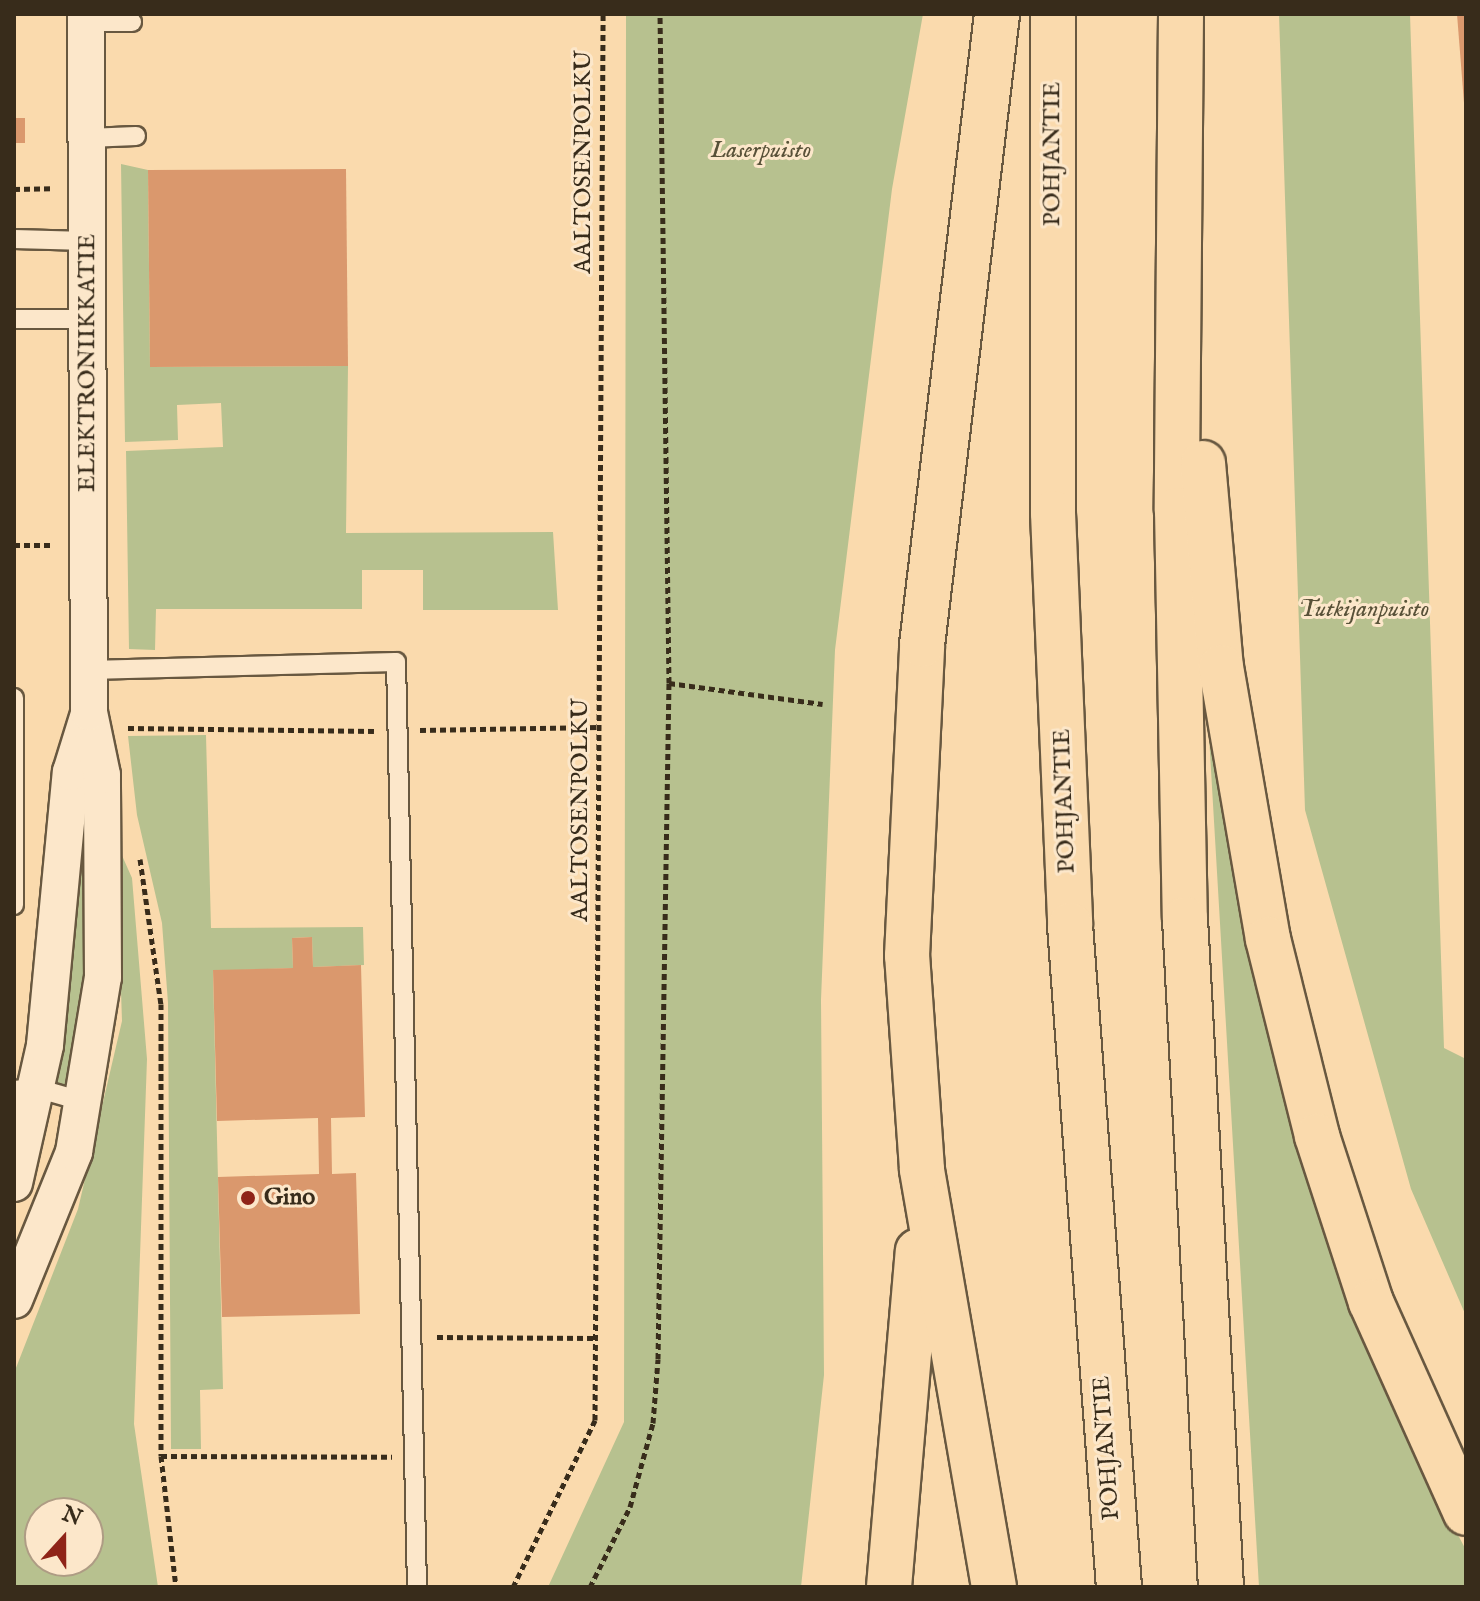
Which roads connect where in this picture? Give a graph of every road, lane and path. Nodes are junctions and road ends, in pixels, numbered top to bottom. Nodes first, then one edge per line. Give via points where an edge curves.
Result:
1 (603, 14) edge
2 (660, 14) edge
3 (997, 14) edge
4 (1053, 14) edge
5 (1181, 14) edge
6 (86, 18) edge
7 (132, 22) dead end
8 (136, 136) dead end
9 (88, 138) junction
10 (1179, 154) junction
11 (57, 188) dead end
12 (14, 189) edge
13 (14, 239) edge
14 (87, 241) junction
15 (14, 319) edge
16 (88, 319) junction
17 (14, 545) edge
18 (58, 545) dead end
19 (89, 670) junction
20 (669, 683) junction
21 (14, 698) edge
22 (823, 704) dead end
23 (104, 720) junction
24 (599, 727) junction
25 (395, 731) junction
26 (15, 832) edge
27 (14, 905) edge
28 (25, 1089) edge
29 (85, 1102) junction
30 (20, 1125) edge
31 (922, 1169) junction
32 (14, 1183) edge
33 (14, 1300) edge
34 (410, 1337) junction
35 (596, 1338) junction
36 (161, 1456) dead end
37 (413, 1457) junction
38 (1466, 1513) edge
39 (417, 1587) edge
40 (513, 1587) edge
41 (590, 1587) edge
42 (889, 1587) edge
43 (994, 1587) edge
44 (1119, 1587) edge
45 (1221, 1587) edge

1 - 24 path, AALTOSENPOLKU
2 - 20 path
3 - 31 highway via 922,645 907,956
4 - 44 highway, POHJANTIE via 1053,529 1070,925
5 - 10 highway
6 - 7 lane
6 - 9 street, ELEKTRONIIKKATIE
8 - 9 lane
9 - 14 street, ELEKTRONIIKKATIE
10 - 38 highway via 1221,667 1268,939 1317,1136 1371,1302
10 - 45 highway via 1185,919
11 - 12 path
13 - 14 lane
14 - 16 street, ELEKTRONIIKKATIE
15 - 16 lane
16 - 19 street, ELEKTRONIIKKATIE
17 - 18 path
19 - 23 street, ELEKTRONIIKKATIE
19 - 25 lane via 396,662
20 - 22 path
20 - 41 path via 654,1410 630,1507
21 - 26 lane
23 - 25 path
23 - 28 street, ELEKTRONIIKKATIE via 71,772 59,957
23 - 29 street, ELEKTRONIIKKATIE via 103,977
24 - 25 path
24 - 35 path, AALTOSENPOLKU
25 - 34 lane
26 - 27 lane
28 - 29 lane
28 - 30 street, ELEKTRONIIKKATIE
29 - 33 street, ELEKTRONIIKKATIE via 45,1234
30 - 32 street, ELEKTRONIIKKATIE
31 - 42 highway
31 - 43 highway
34 - 35 path
34 - 37 lane
35 - 40 path, AALTOSENPOLKU via 595,1420
36 - 37 path
37 - 39 lane

